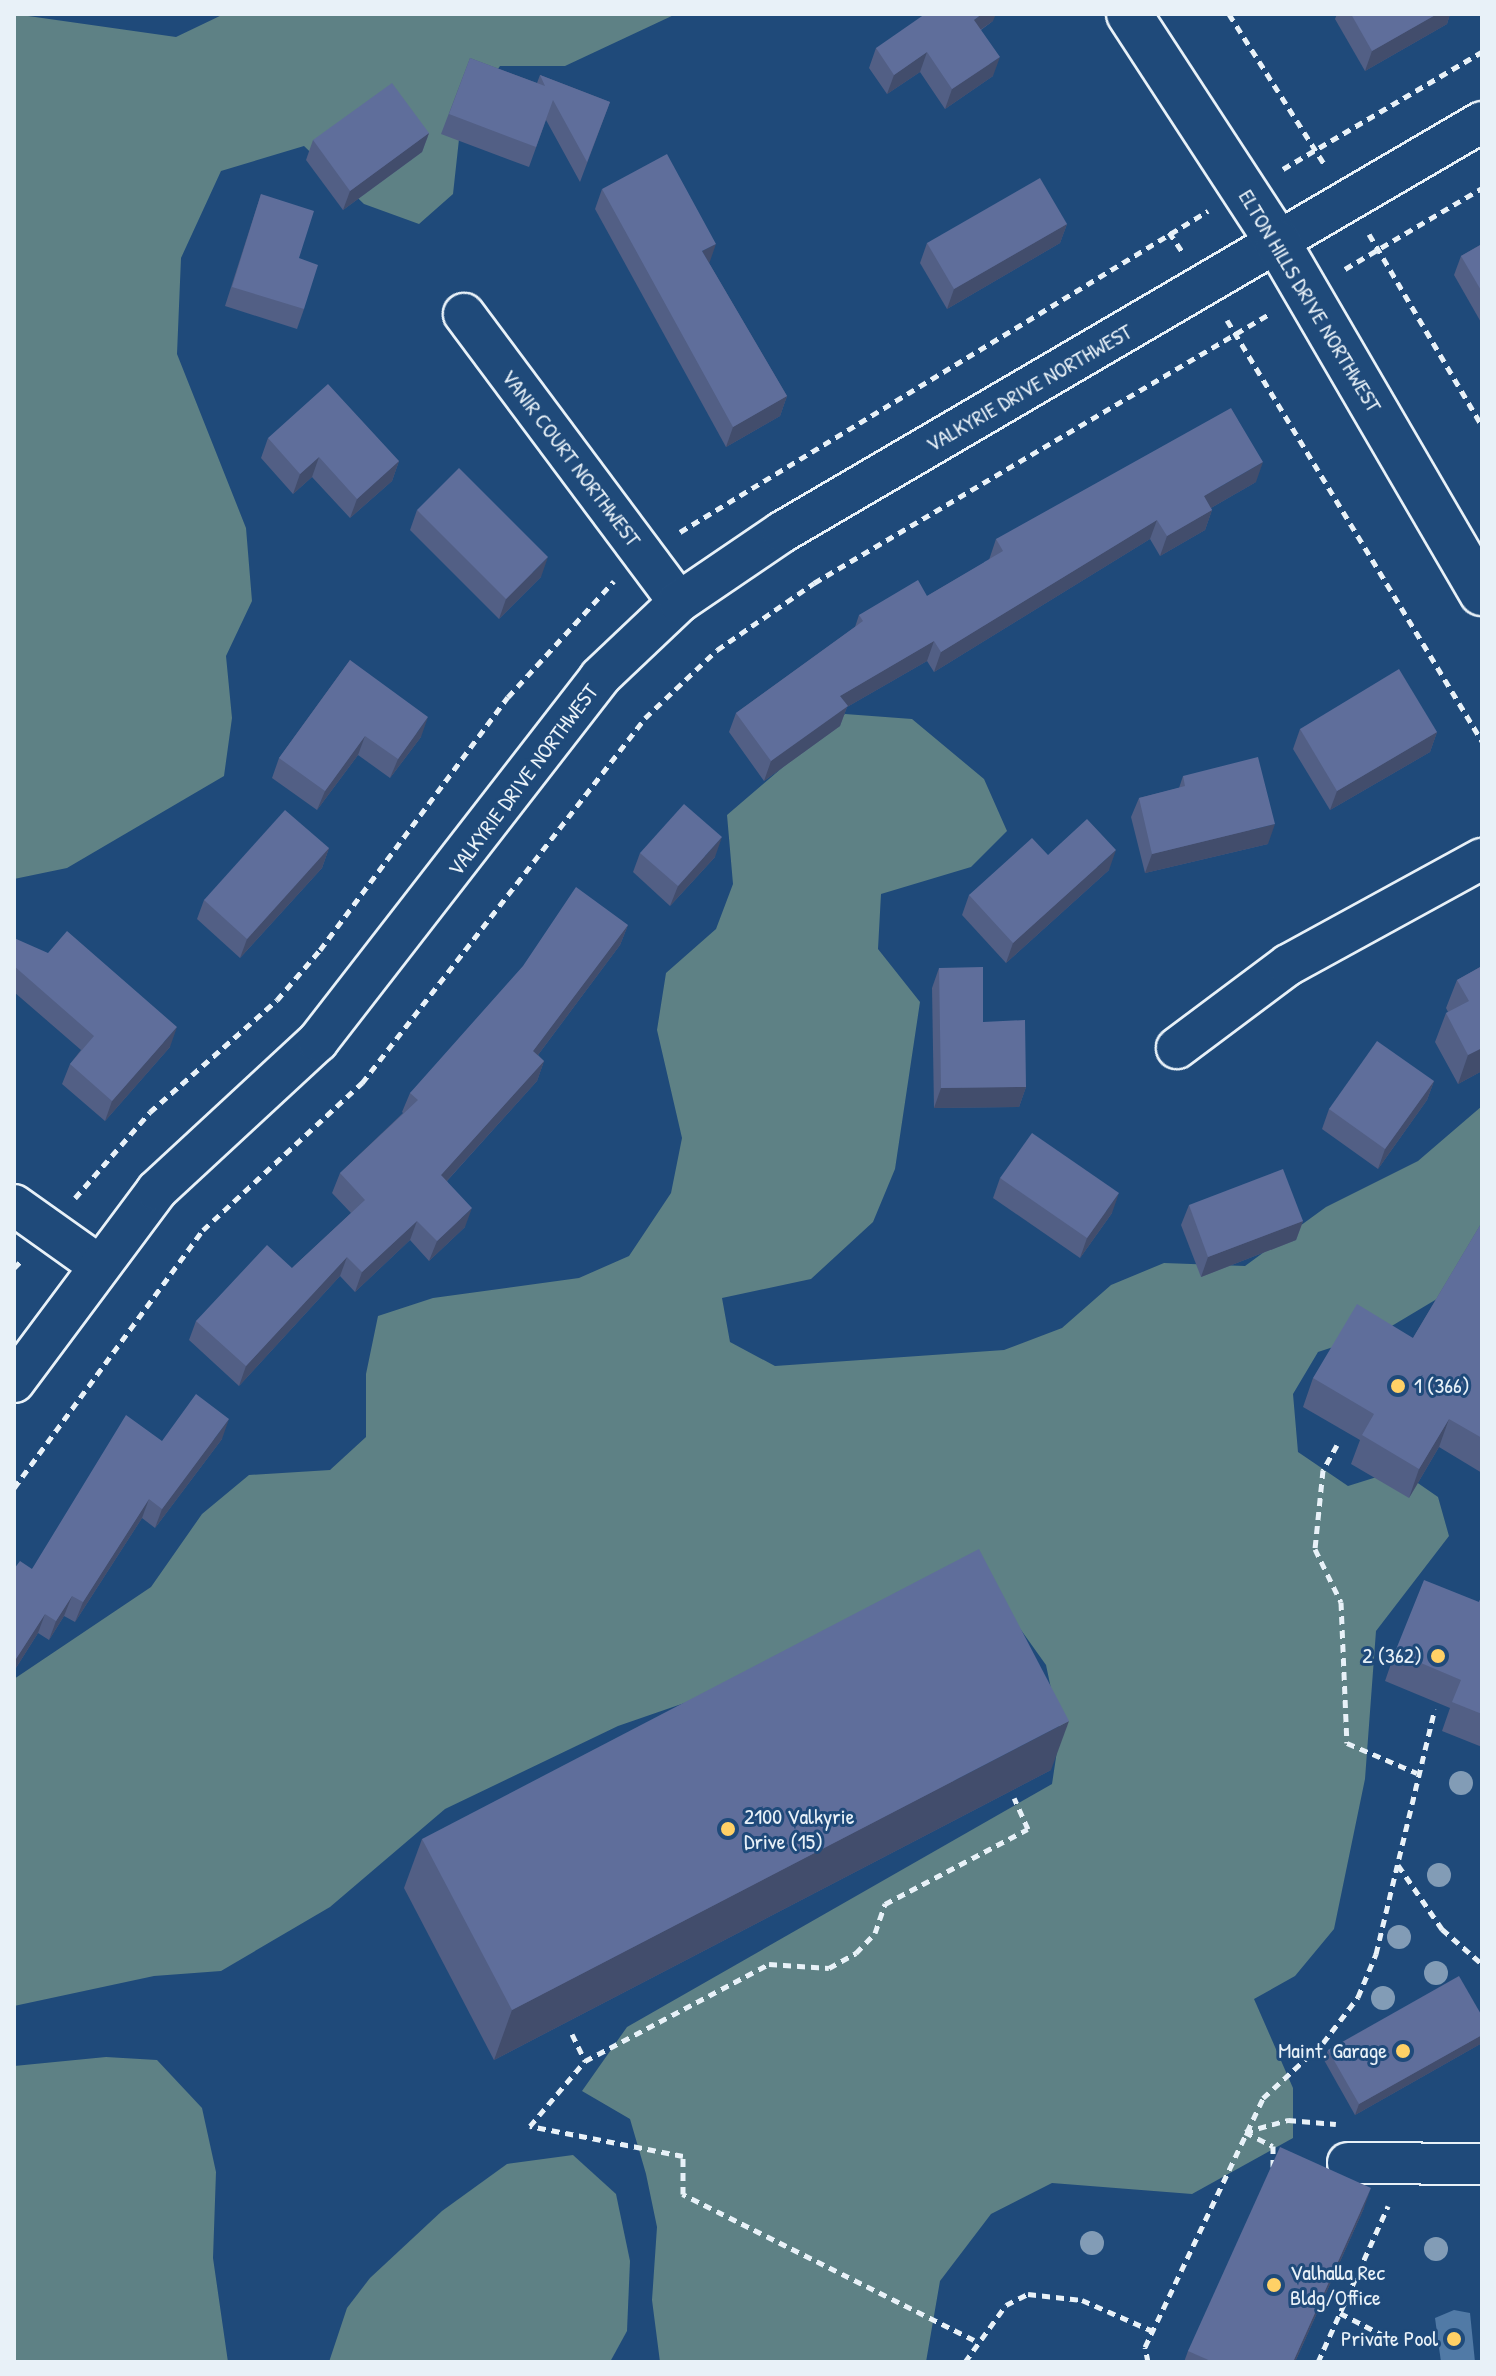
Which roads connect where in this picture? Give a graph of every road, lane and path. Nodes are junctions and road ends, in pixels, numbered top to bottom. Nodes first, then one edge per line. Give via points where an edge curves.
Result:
1 (1129, 14) edge
2 (1229, 14) edge
3 (1482, 52) edge
4 (1482, 122) edge
5 (1482, 188) edge
6 (1169, 232) dead end
7 (1278, 243) junction
8 (464, 314) dead end
9 (1482, 426) edge
10 (645, 558) junction
11 (1482, 593) edge
12 (679, 602) junction
13 (1482, 741) edge
14 (1482, 859) edge
15 (1177, 1048) dead end
16 (14, 1205) edge
17 (49, 1230) junction
18 (97, 1264) junction
19 (14, 1382) edge
20 (1337, 1445) dead end
21 (14, 1488) edge
22 (1435, 1709) dead end
23 (1417, 1773) junction
24 (1014, 1798) edge
25 (1397, 1863) junction
26 (1482, 1964) edge
27 (572, 2034) edge
28 (585, 2061) junction
29 (1244, 2132) junction
30 (1348, 2146) joint
31 (1482, 2164) edge
32 (1273, 2167) edge
33 (1393, 2194) dead end
34 (1340, 2313) junction
35 (1155, 2332) junction
36 (974, 2340) junction
37 (1398, 2343) dead end
38 (965, 2362) edge
39 (1148, 2362) edge
40 (1318, 2362) edge

1 - 7 main road, ELTON HILLS DRIVE NORTHWEST
2 - 3 path via 1315,151
4 - 7 street, VALKYRIE DRIVE NORTHWEST
5 - 9 path via 1379,249
6 - 10 path via 751,483
7 - 11 main road, ELTON HILLS DRIVE NORTHWEST
7 - 12 street, VALKYRIE DRIVE NORTHWEST via 782,532
8 - 10 street, VANIR COURT NORTHWEST
10 - 12 street, VANIR COURT NORTHWEST
10 - 17 path via 557,637 285,990 150,1112
12 - 18 street, VALKYRIE DRIVE NORTHWEST via 582,699 328,1030 192,1154
13 - 21 path via 1236,333 814,583 686,679 603,770 393,1048 203,1230
14 - 15 street via 1288,965
16 - 17 street
17 - 18 street
18 - 19 street, VALKYRIE DRIVE NORTHWEST
20 - 23 path via 1323,1470 1315,1549 1341,1602 1347,1743
22 - 23 path
23 - 25 path
24 - 28 path via 1028,1829 885,1904 875,1933 856,1953 829,1968 769,1964
25 - 26 path via 1442,1929
25 - 29 path via 1358,1997 1323,2043 1263,2098
27 - 28 path
28 - 36 path via 530,2126 683,2156 683,2194
29 - 30 path via 1323,2117
29 - 32 path via 1273,2146
29 - 35 path
30 - 31 street
33 - 34 path
34 - 37 path
34 - 40 path
35 - 36 path via 1082,2300 1028,2294 1006,2305
35 - 39 path via 1145,2347
36 - 38 path

